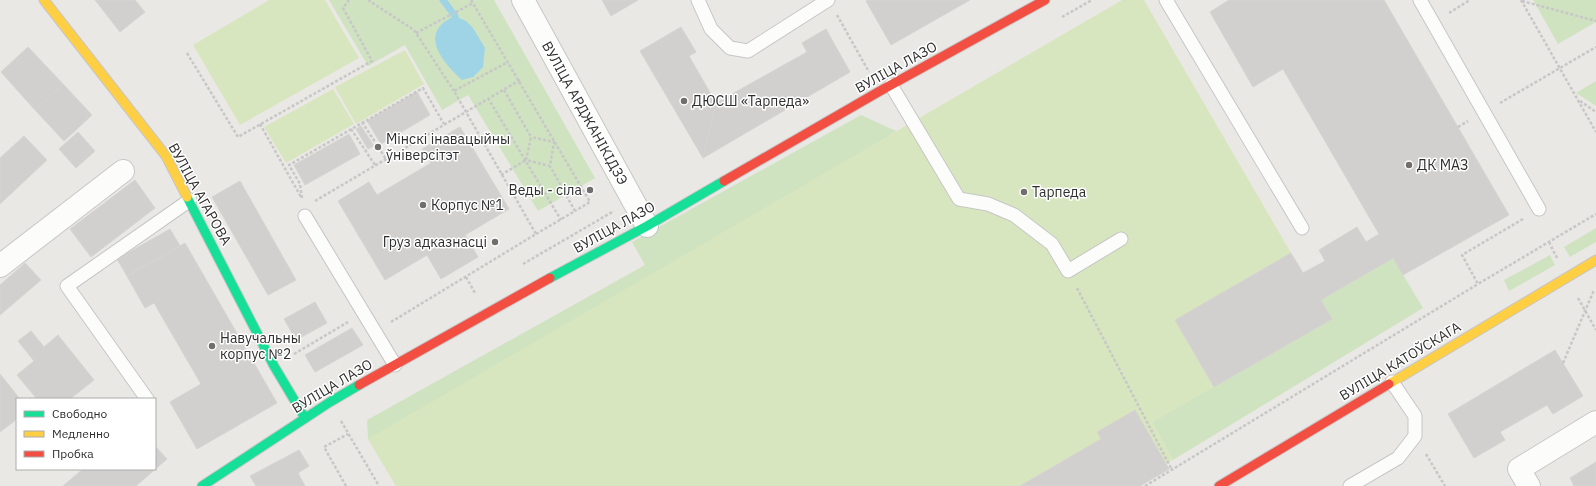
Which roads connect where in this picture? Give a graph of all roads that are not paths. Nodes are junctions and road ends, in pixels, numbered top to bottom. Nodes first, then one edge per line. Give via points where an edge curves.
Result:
1 (44, 0) edge
2 (523, 0) edge
3 (698, 0) edge
4 (828, 0) edge
5 (1045, 0) edge
6 (1166, 0) edge
7 (1420, 0) edge
8 (891, 85) junction
9 (123, 171) dead end
10 (190, 200) junction
11 (1539, 209) dead end
12 (306, 211) road end
13 (647, 226) junction
14 (1302, 228) dead end
15 (1121, 239) dead end
16 (1596, 261) edge
17 (0, 266) edge
18 (395, 365) junction
19 (1392, 382) junction
20 (146, 398) edge
21 (305, 418) junction
22 (1596, 422) edge
23 (202, 486) edge
24 (1219, 486) edge
25 (1350, 486) edge
26 (1529, 486) edge

1 - 10 street, ВУЛІЦА АГАРОВА via 166,156
2 - 13 street, ВУЛІЦА АРДЖАНІКІДЗЭ
3 - 4 lane via 711,29 730,48 748,51
5 - 8 street, ВУЛІЦА ЛАЗО
6 - 14 lane
7 - 11 lane
8 - 13 street, ВУЛІЦА ЛАЗО
8 - 15 lane via 958,199 988,204 1014,215 1052,244 1068,271
9 - 17 street
10 - 20 lane via 67,286
10 - 21 street, ВУЛІЦА АГАРОВА via 274,366
12 - 18 lane
13 - 18 street, ВУЛІЦА ЛАЗО
16 - 19 street, ВУЛІЦА КАТОЎСКАГА
18 - 21 street, ВУЛІЦА ЛАЗО
19 - 24 street, ВУЛІЦА КАТОЎСКАГА
19 - 25 lane via 1415,416 1415,436 1398,458
21 - 23 street, ВУЛІЦА ЛАЗО
22 - 26 street via 1519,469

